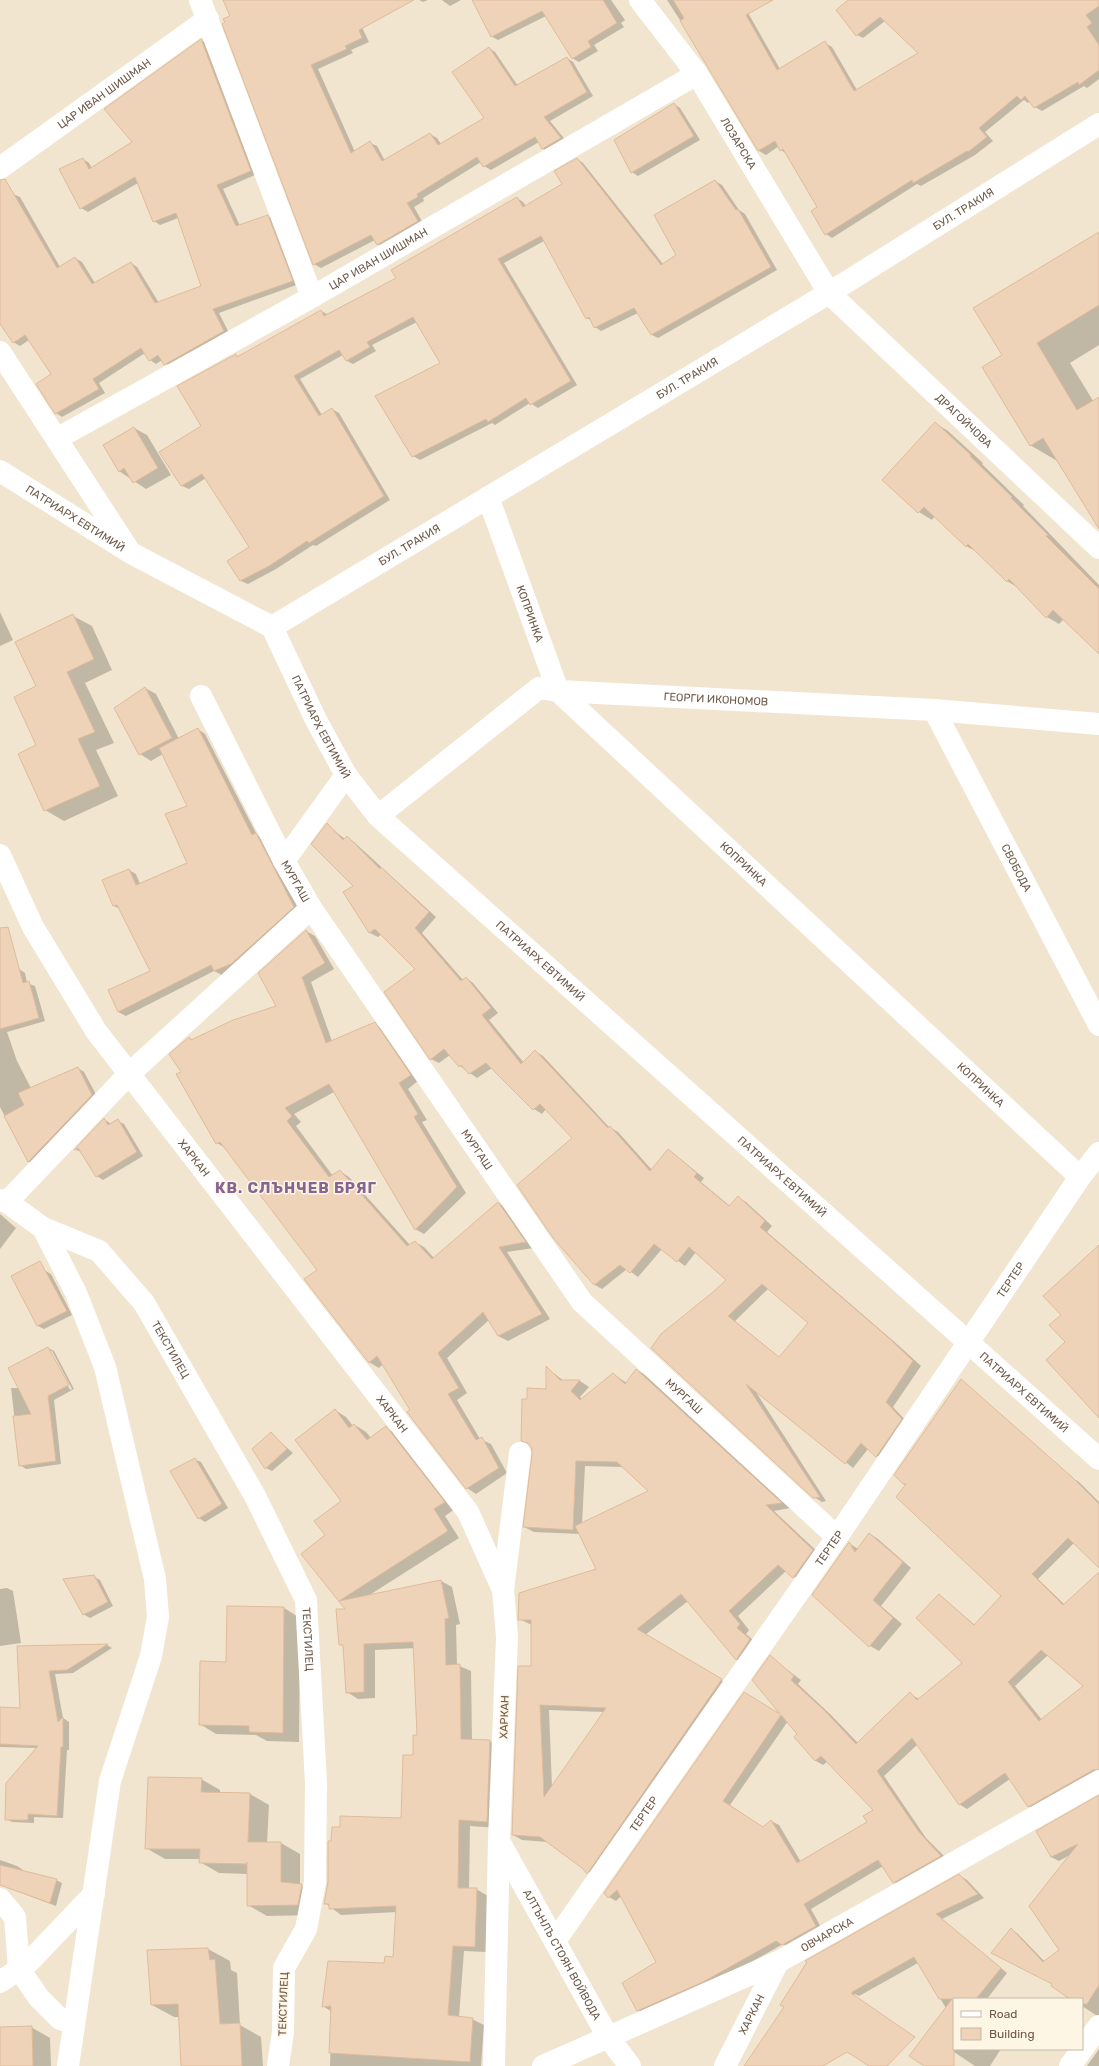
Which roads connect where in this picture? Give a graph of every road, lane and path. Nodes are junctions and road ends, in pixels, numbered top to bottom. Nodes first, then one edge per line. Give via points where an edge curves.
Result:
1 (640, 0) edge
2 (204, 10) edge
3 (697, 74) junction
4 (1099, 124) edge
5 (0, 168) edge
6 (829, 293) junction
7 (312, 297) junction
8 (0, 352) edge
9 (58, 438) junction
10 (0, 471) edge
11 (488, 497) junction
12 (1099, 548) edge
13 (131, 553) junction
14 (272, 627) junction
15 (558, 691) junction
16 (201, 696) dead end
17 (934, 710) junction
18 (1099, 724) edge
19 (346, 775) junction
20 (378, 816) junction
21 (0, 855) edge
22 (284, 861) junction
23 (311, 908) junction
24 (1099, 1025) edge
25 (129, 1074) junction
26 (1099, 1153) edge
27 (1080, 1177) junction
28 (3, 1201) edge
29 (43, 1228) junction
30 (969, 1342) junction
31 (520, 1453) dead end
32 (1099, 1459) edge
33 (837, 1537) junction
34 (503, 1590) junction
35 (1099, 1781) edge
36 (499, 1840) junction
37 (94, 1894) junction
38 (0, 1900) edge
39 (555, 1941) junction
40 (778, 1962) junction
41 (19, 1969) junction
42 (0, 1982) edge
43 (73, 2023) junction
44 (1099, 2026) edge
45 (608, 2037) junction
46 (1083, 2048) edge
47 (1082, 2050) edge
48 (68, 2066) edge
49 (278, 2066) edge
50 (494, 2066) edge
51 (543, 2066) edge
52 (630, 2066) edge
53 (725, 2066) edge
54 (1070, 2066) edge

1 - 3 street, ЛОЗАРСКА
2 - 5 street, ЦАР ИВАН ШИШМАН
2 - 7 street
3 - 6 street, ЛОЗАРСКА
3 - 7 street, ЦАР ИВАН ШИШМАН
4 - 6 street, БУЛ. ТРАКИЯ
6 - 11 street, БУЛ. ТРАКИЯ
6 - 12 street, ДРАГОЙЧОВА
7 - 9 street, ЦАР ИВАН ШИШМАН
8 - 9 street
9 - 13 street
10 - 13 street, ПАТРИАРХ ЕВТИМИЙ
11 - 14 street, БУЛ. ТРАКИЯ
11 - 15 street, КОПРИНКА
13 - 14 street, ПАТРИАРХ ЕВТИМИЙ
14 - 19 street, ПАТРИАРХ ЕВТИМИЙ via 316,720
15 - 17 street, ГЕОРГИ ИКОНОМОВ
15 - 20 street, ГЕОРГИ ИКОНОМОВ via 539,688
15 - 27 street, КОПРИНКА
16 - 22 street, МУРГАШ
17 - 18 street, ГЕОРГИ ИКОНОМОВ
17 - 24 street, СВОБОДА
19 - 20 street, ПАТРИАРХ ЕВТИМИЙ
19 - 22 street
20 - 30 street, ПАТРИАРХ ЕВТИМИЙ
21 - 25 street, ХАРКАН via 33,928 96,1032
22 - 23 street, МУРГАШ
23 - 25 street
23 - 33 street, МУРГАШ via 582,1302
25 - 28 street
25 - 34 street, ХАРКАН via 468,1512
26 - 27 street, ТЕРТЕР
27 - 30 street, ТЕРТЕР
28 - 29 street, ТЕКСТИЛЕЦ
29 - 37 street, ТЕКСТИЛЕЦ via 76,1293 105,1367 155,1579 158,1617 150,1656 110,1781
29 - 49 street, ТЕКСТИЛЕЦ via 99,1251 144,1303 256,1496 306,1600 316,1783 315,1882 306,1930 284,1968 283,2032
30 - 32 street, ПАТРИАРХ ЕВТИМИЙ
30 - 33 street, ТЕРТЕР
31 - 34 street
33 - 39 street, ТЕРТЕР
34 - 36 street, ХАРКАН via 508,1637
35 - 40 street, ОВЧАРСКА
36 - 39 street, АЛТЪНЛЪ СТОЯН ВОЙВОДА
36 - 50 street, ХАРКАН
37 - 41 street
37 - 43 street, ТЕКСТИЛЕЦ
38 - 41 street via 15,1917
39 - 45 street, АЛТЪНЛЪ СТОЯН ВОЙВОДА
40 - 45 street, ОВЧАРСКА
40 - 53 street, ХАРКАН
41 - 42 street
41 - 43 street via 39,1998 60,2019
43 - 48 street, ТЕКСТИЛЕЦ
44 - 46 street
45 - 51 street, ОВЧАРСКА
45 - 52 street, АЛТЪНЛЪ СТОЯН ВОЙВОДА
47 - 54 street

